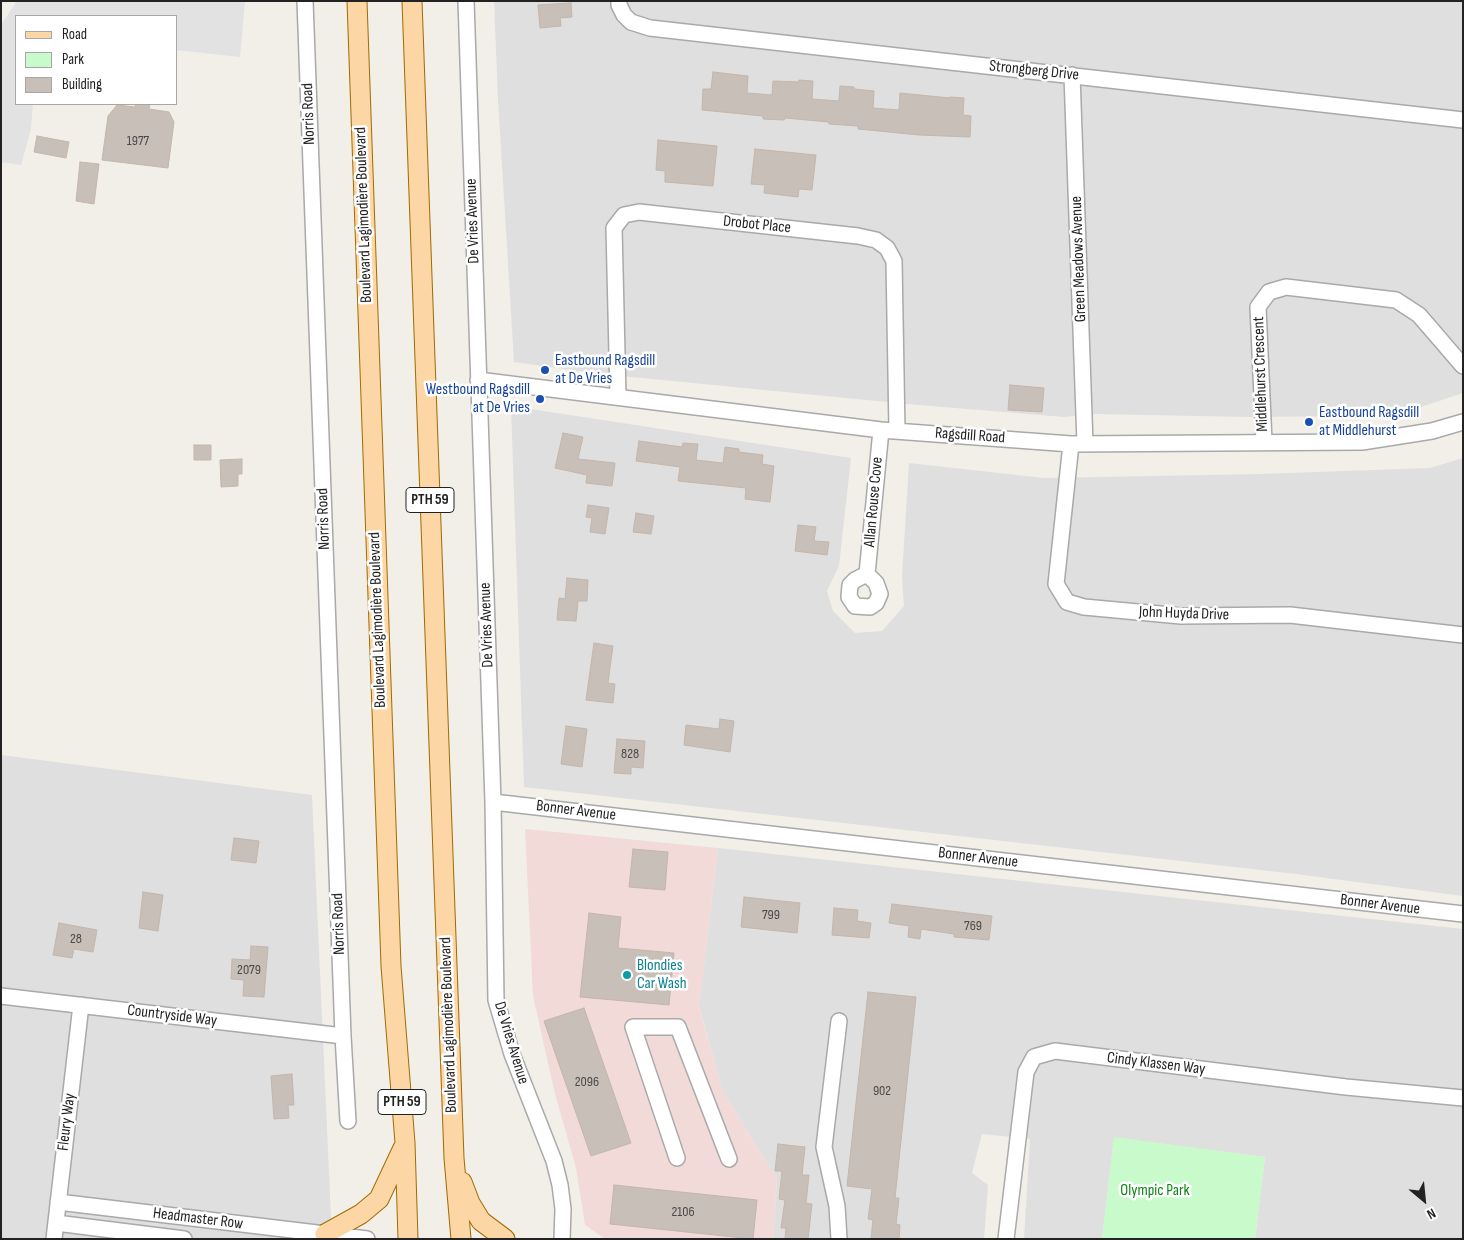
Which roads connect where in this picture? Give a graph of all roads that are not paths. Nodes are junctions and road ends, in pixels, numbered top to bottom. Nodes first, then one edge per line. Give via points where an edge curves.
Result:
1 (305, 1) edge
2 (357, 1) edge
3 (412, 1) edge
4 (466, 1) edge
5 (619, 1) edge
6 (1072, 75) junction
7 (1463, 120) edge
8 (1463, 366) edge
9 (478, 380) junction
10 (618, 396) junction
11 (1463, 422) edge
12 (881, 430) junction
13 (897, 431) junction
14 (1264, 442) junction
15 (1078, 444) junction
16 (867, 574) dead end
17 (1463, 635) edge
18 (493, 802) junction
19 (1463, 914) edge
20 (1, 996) edge
21 (81, 1005) junction
22 (839, 1022) dead end
23 (343, 1036) junction
24 (1463, 1098) edge
25 (348, 1121) dead end
26 (405, 1143) junction
27 (454, 1158) junction
28 (677, 1158) dead end
29 (729, 1159) dead end
30 (58, 1202) junction
31 (56, 1223) junction
32 (325, 1234) junction
33 (54, 1239) edge
34 (184, 1239) edge
35 (367, 1239) edge
36 (408, 1239) edge
37 (461, 1239) edge
38 (505, 1239) edge
39 (562, 1239) edge
40 (839, 1239) edge
41 (1006, 1239) edge

1 - 23 street, Norris Road
2 - 26 main road, Boulevard Lagimodière Boulevard / PTH 59 via 392,966
3 - 27 main road, Boulevard Lagimodière Boulevard / PTH 59
4 - 9 street, De Vries Avenue
5 - 6 street, Strongberg Drive via 624,15 631,22 650,28
6 - 7 street, Strongberg Drive
6 - 15 street, Green Meadows Avenue
8 - 14 street, Middlehurst Crescent via 1419,315 1396,300 1286,287 1269,292 1258,307
9 - 10 street, Ragsdill Road
9 - 18 street, De Vries Avenue
10 - 12 street, Ragsdill Road
10 - 13 street, Drobot Place via 614,228 624,215 639,212 858,236 876,240 887,248 894,261
11 - 14 street, Ragsdill Road via 1432,432 1362,442
12 - 13 street, Ragsdill Road
12 - 16 street, Allan Rouse Cove
13 - 15 street, Ragsdill Road
14 - 15 street, Ragsdill Road
15 - 17 street, John Huyda Drive via 1056,584 1067,602 1084,607 1181,616 1290,615
18 - 19 street, Bonner Avenue
18 - 39 street, De Vries Avenue via 496,1000 512,1054 554,1161 563,1209
20 - 21 street, Countryside Way
21 - 23 street, Countryside Way
21 - 30 street, Fleury Way
22 - 40 street via 824,1147 837,1206
23 - 25 street, Norris Road
24 - 41 street, Cindy Klassen Way via 1055,1051 1034,1057 1026,1072
26 - 32 main road via 379,1199
26 - 36 main road, Boulevard Lagimodière Boulevard / PTH 59
27 - 37 main road, Boulevard Lagimodière Boulevard / PTH 59
27 - 38 main road via 470,1203 481,1221
28 - 29 street via 633,1027 678,1027
30 - 31 street, Fleury Way
30 - 32 street, Headmaster Row
31 - 33 street, Fleury Way
31 - 34 street, Headmaster Row
32 - 35 street, Headmaster Row

